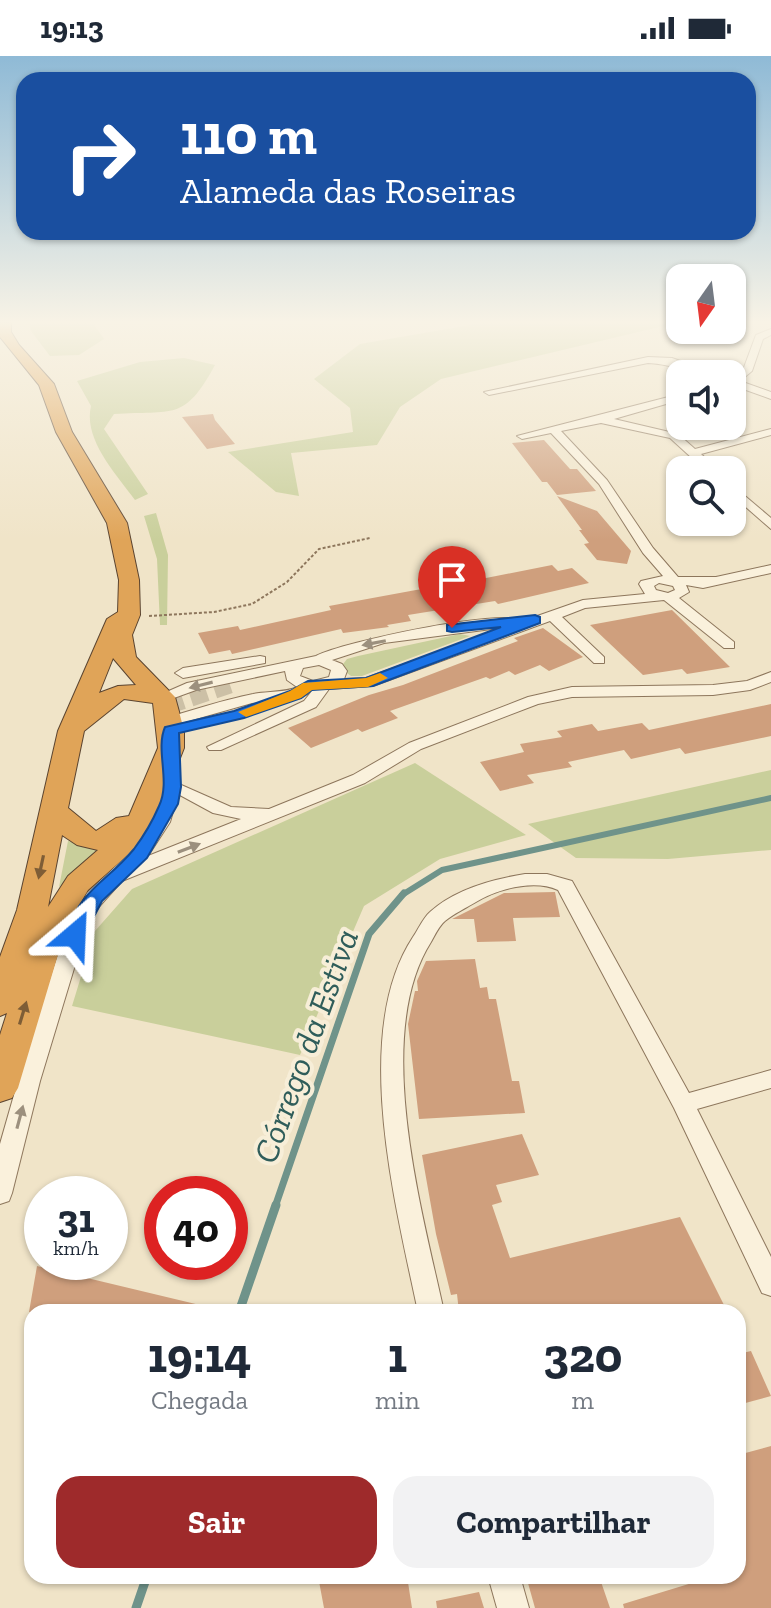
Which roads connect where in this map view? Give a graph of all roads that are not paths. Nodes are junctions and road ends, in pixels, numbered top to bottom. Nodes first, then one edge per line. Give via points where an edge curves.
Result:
1 (50, 395) edge
2 (666, 401) edge
3 (600, 420) junction
4 (553, 429) junction
5 (771, 432) edge
6 (522, 436) dead end
7 (694, 453) junction
8 (697, 456) edge
9 (746, 502) edge
10 (771, 525) edge
11 (648, 550) junction
12 (771, 569) edge
13 (129, 580) junction
14 (648, 581) junction
15 (672, 591) junction
16 (600, 601) junction
17 (551, 614) junction
18 (535, 620) junction
19 (729, 645) dead end
20 (320, 660) junction
21 (599, 660) dead end
22 (294, 665) junction
23 (183, 673) dead end
24 (771, 677) edge
25 (230, 685) tunnel mouth
26 (309, 689) junction
27 (169, 731) junction
28 (72, 733) junction
29 (215, 747) dead end
30 (359, 779) junction
31 (169, 786) junction
32 (53, 809) junction
33 (141, 853) junction
34 (116, 876) junction
35 (0, 1003) edge
36 (771, 1079) edge
37 (0, 1088) edge
38 (683, 1104) junction
39 (0, 1193) edge
40 (771, 1284) edge
41 (430, 1304) edge
42 (506, 1584) edge
43 (513, 1608) edge

1 - 13 highway via 64,432 117,523
2 - 3 street
3 - 4 street
3 - 7 street via 674,436
4 - 6 street
4 - 11 street via 603,482
5 - 7 street
7 - 8 street
9 - 10 street
11 - 14 street
11 - 15 street
12 - 15 street
13 - 27 highway via 129,615 121,635 125,659
13 - 28 highway via 108,648
14 - 15 street via 648,590
14 - 16 street
15 - 16 street
15 - 19 street
16 - 17 street
17 - 18 street
17 - 21 street
18 -> 20 street via 438,630 331,652
18 - 26 street via 368,683
20 - 26 street via 298,664 292,672 295,681
20 - 26 street via 339,671 336,680
22 - 23 street via 260,660
22 - 25 street
22 -> 27 street via 192,686
24 - 30 street via 713,690 550,696 415,746
26 - 27 street
26 - 29 street via 310,704
27 - 28 highway via 129,691 110,694
27 - 31 highway
27 - 33 street via 173,787
28 - 32 highway
30 - 31 street via 246,814 220,810
34 -> 30 street
31 - 32 highway via 107,840 82,837
31 - 33 street via 174,824
37 -> 31 highway via 42,953 65,900 130,837
32 -> 35 highway via 32,910
33 - 34 street
39 -> 34 street via 81,917
36 - 38 street
38 - 40 street
38 - 41 street via 567,888 541,880 490,888 463,896 441,912 419,938 399,982 391,1048 400,1146
42 - 43 street

